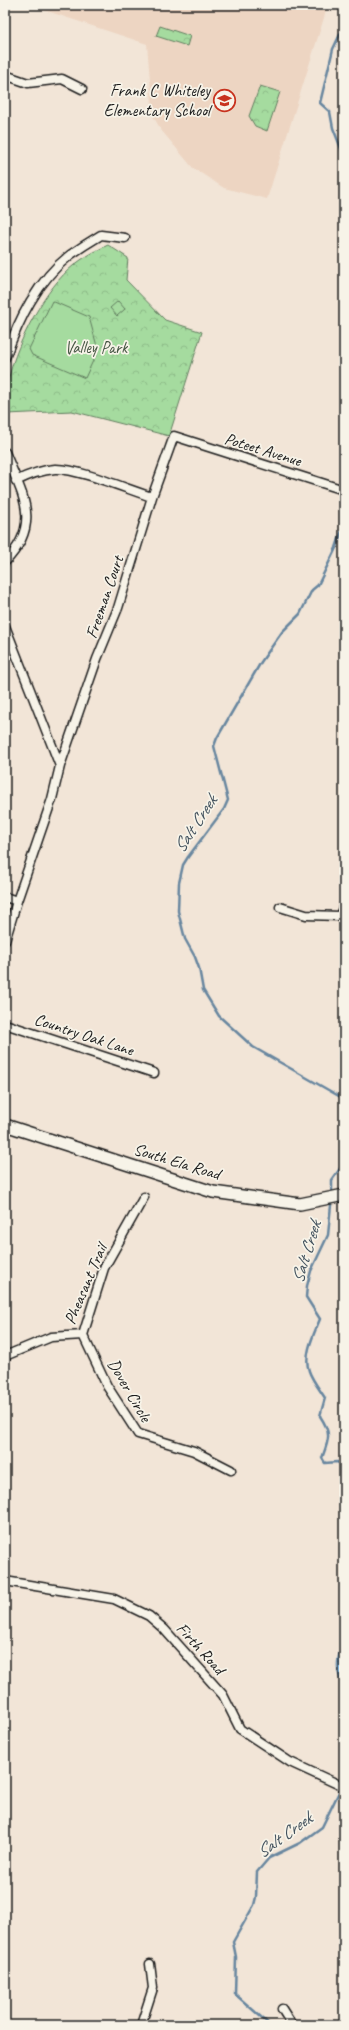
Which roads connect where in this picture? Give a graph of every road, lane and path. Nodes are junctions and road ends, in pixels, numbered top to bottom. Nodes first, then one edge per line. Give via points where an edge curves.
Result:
1 (5, 76) edge
2 (82, 89) dead end
3 (125, 238) dead end
4 (5, 358) edge
5 (174, 436) joint
6 (5, 452) edge
7 (16, 480) junction
8 (344, 490) edge
9 (152, 497) junction
10 (5, 562) edge
11 (5, 626) edge
12 (60, 766) junction
13 (5, 897) edge
14 (17, 901) junction
15 (280, 907) dead end
16 (344, 908) edge
17 (5, 942) edge
18 (5, 1024) edge
19 (154, 1073) dead end
20 (5, 1125) edge
21 (344, 1195) edge
22 (144, 1197) dead end
23 (83, 1336) junction
24 (5, 1356) edge
25 (231, 1470) dead end
26 (5, 1581) edge
27 (344, 1787) edge
28 (150, 1964) dead end
29 (282, 2009) dead end
30 (141, 2025) edge
31 (292, 2025) edge

1 - 2 street via 28,83 62,79
3 - 4 street via 101,235 70,256 37,290 15,330
5 - 8 street, Poteet Avenue
5 - 9 street, Freeman Court
6 - 7 street
7 - 9 street via 54,469 69,470
7 - 10 street via 25,504 26,528 18,547
9 - 12 street, Freeman Court via 118,608 97,659
11 - 12 street
12 - 14 street, Freeman Court via 52,799
13 - 14 street
14 - 17 street, Freeman Court
15 - 16 street via 306,914 340,916
18 - 19 street, Country Oak Lane
20 - 21 main road, South Ela Road via 213,1192 300,1204
22 - 23 street, Pheasant Trail via 104,1268
23 - 24 street, Pheasant Trail via 51,1337
23 - 25 street, Dover Circle via 107,1386 138,1434 194,1451
26 - 27 street, Firth Road via 114,1599 149,1616 223,1695 240,1729 290,1762
28 - 30 street via 153,1988
29 - 31 street

